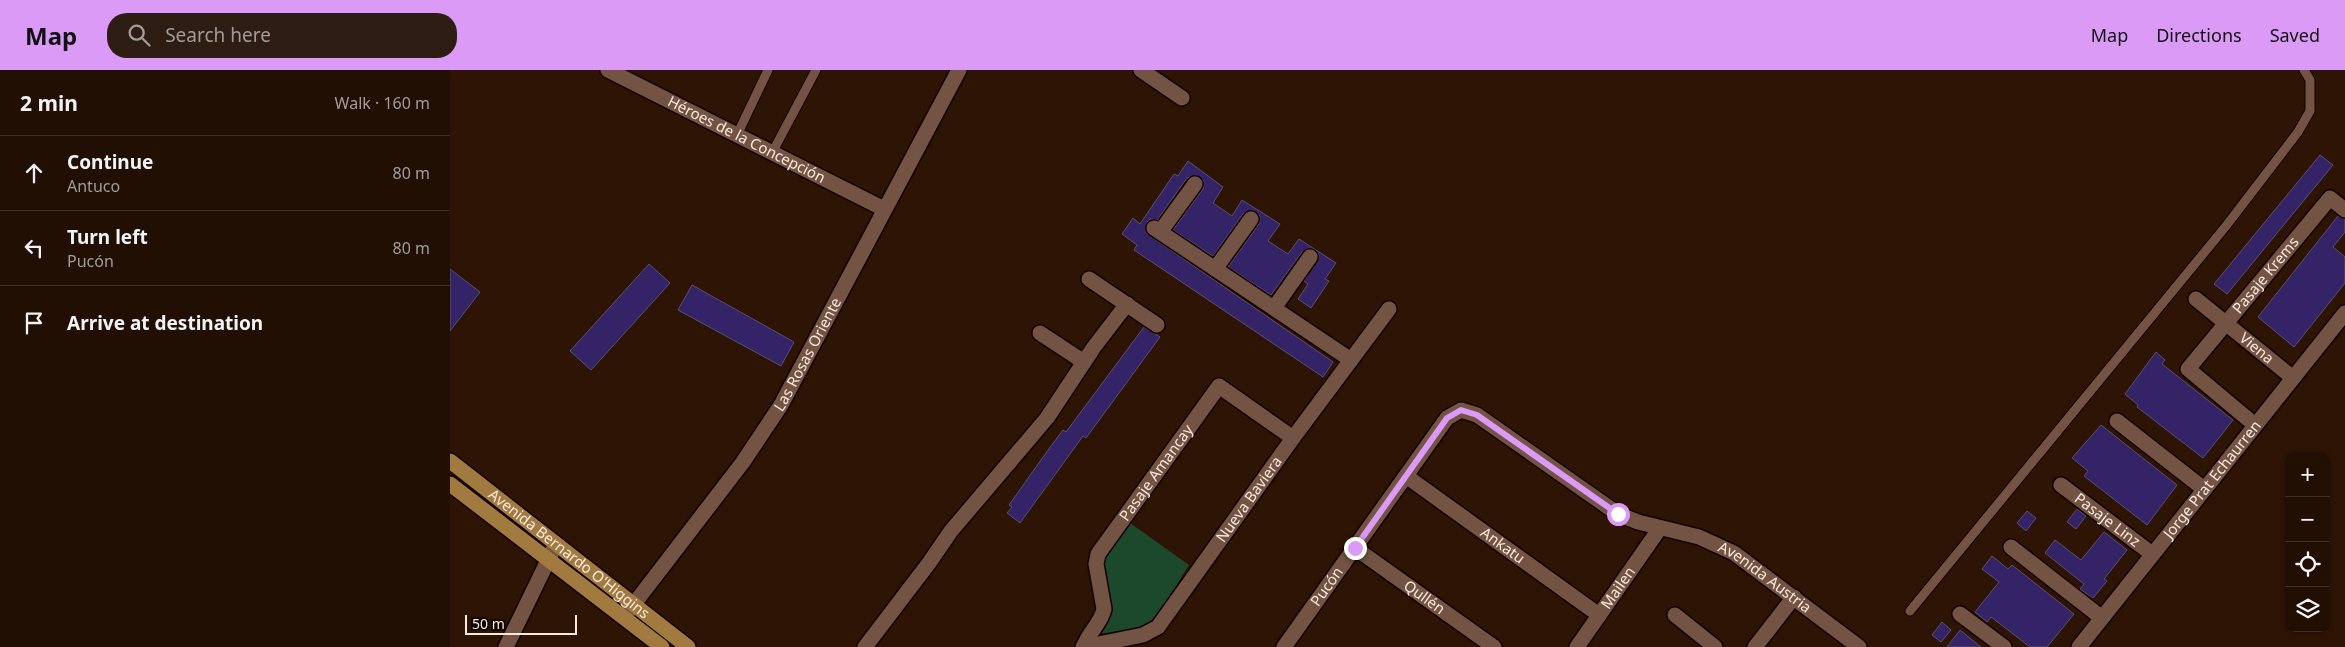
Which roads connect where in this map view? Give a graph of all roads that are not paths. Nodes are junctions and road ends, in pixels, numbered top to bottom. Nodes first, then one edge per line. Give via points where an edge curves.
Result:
1 (608, 70) edge
2 (768, 70) edge
3 (816, 70) edge
4 (959, 70) edge
5 (1141, 70) edge
6 (2304, 70) edge
7 (1182, 98) dead end
8 (737, 135) junction
9 (772, 153) junction
10 (1195, 184) dead end
11 (884, 209) junction
12 (2345, 210) edge
13 (1251, 219) dead end
14 (1310, 257) dead end
15 (1216, 269) junction
16 (1089, 279) dead end
17 (2196, 299) dead end
18 (1127, 304) junction
19 (1274, 308) junction
20 (1389, 310) dead end
21 (2345, 313) edge
22 (1157, 324) dead end
23 (2226, 324) junction
24 (1040, 333) dead end
25 (1351, 360) junction
26 (1084, 362) junction
27 (2293, 378) junction
28 (1461, 410) joint
29 (2117, 420) dead end
30 (2255, 425) junction
31 (1293, 438) junction
32 (450, 461) edge
33 (1406, 476) junction
34 (450, 484) edge
35 (2061, 485) dead end
36 (2204, 489) junction
37 (1660, 528) junction
38 (556, 544) junction
39 (2011, 547) dead end
40 (1355, 548) junction
41 (2152, 554) junction
42 (550, 559) junction
43 (1794, 597) junction
44 (634, 604) junction
45 (1910, 611) dead end
46 (1960, 614) dead end
47 (1599, 615) junction
48 (1675, 616) dead end
49 (624, 617) junction
50 (2102, 618) junction
51 (660, 625) junction
52 (654, 644) edge
53 (1083, 646) edge
54 (506, 647) edge
55 (688, 647) edge
56 (865, 647) edge
57 (1284, 647) edge
58 (1494, 647) edge
59 (1577, 647) edge
60 (1715, 647) edge
61 (1755, 647) edge
62 (1859, 647) edge
63 (2004, 647) edge
64 (2078, 647) edge

1 - 8 street, Héroes de la Concepción
2 - 8 lane
3 - 9 lane
4 - 11 street, Las Rosas Oriente
5 - 7 street
6 - 45 lane via 2310,80 2310,111 2298,132 2220,233
8 - 9 street, Héroes de la Concepción
9 - 11 street, Héroes de la Concepción
10 - 15 street via 1157,230
11 - 44 street, Las Rosas Oriente via 767,428
12 - 23 street, Pasaje Krems via 2330,198
13 - 15 street
14 - 19 street
15 - 19 street
16 - 18 street
17 - 23 street, Viena
18 - 22 street
18 - 26 street
19 - 25 street
20 - 25 street, Nueva Baviera
21 - 27 street, Jorge Prat Echaurren
23 - 27 street, Viena
23 - 30 street, Pasaje Krems via 2188,369
24 - 26 street
25 - 31 street, Nueva Baviera
26 - 56 street via 1047,418 951,531
27 - 30 street, Jorge Prat Echaurren
28 - 33 street, Pucón via 1447,418
28 - 37 street, Avenida Austria via 1477,415 1618,514
29 - 36 street
30 - 36 street, Jorge Prat Echaurren
31 - 53 street, Nueva Baviera via 1158,627 1143,635
31 - 53 street, Pasaje Amancay via 1219,386 1098,554 1096,564 1103,616
32 - 38 main road, Avenida Bernardo O'Higgins
33 - 40 street, Pucón
33 - 47 street, Ankatu
34 - 42 main road, Avenida Bernardo O'Higgins
35 - 41 street, Pasaje Linz
36 - 41 street, Jorge Prat Echaurren
37 - 43 street, Avenida Austria via 1699,537 1734,553
37 - 47 street, Mailen
38 - 42 street
38 - 44 main road, Avenida Bernardo O'Higgins
39 - 50 street
40 - 57 street, Pucón
40 - 58 street, Qullén
41 - 50 street, Jorge Prat Echaurren
42 - 49 main road, Avenida Bernardo O'Higgins
42 - 54 street
43 - 61 street
43 - 62 street, Avenida Austria
44 - 49 street, Las Rosas Oriente
44 - 51 main road, Avenida Bernardo O'Higgins
46 - 63 street
47 - 59 street, Mailen
48 - 60 street
49 - 52 main road, Avenida Bernardo O'Higgins
50 - 64 street, Jorge Prat Echaurren
51 - 52 street
51 - 55 main road, Avenida Bernardo O'Higgins

